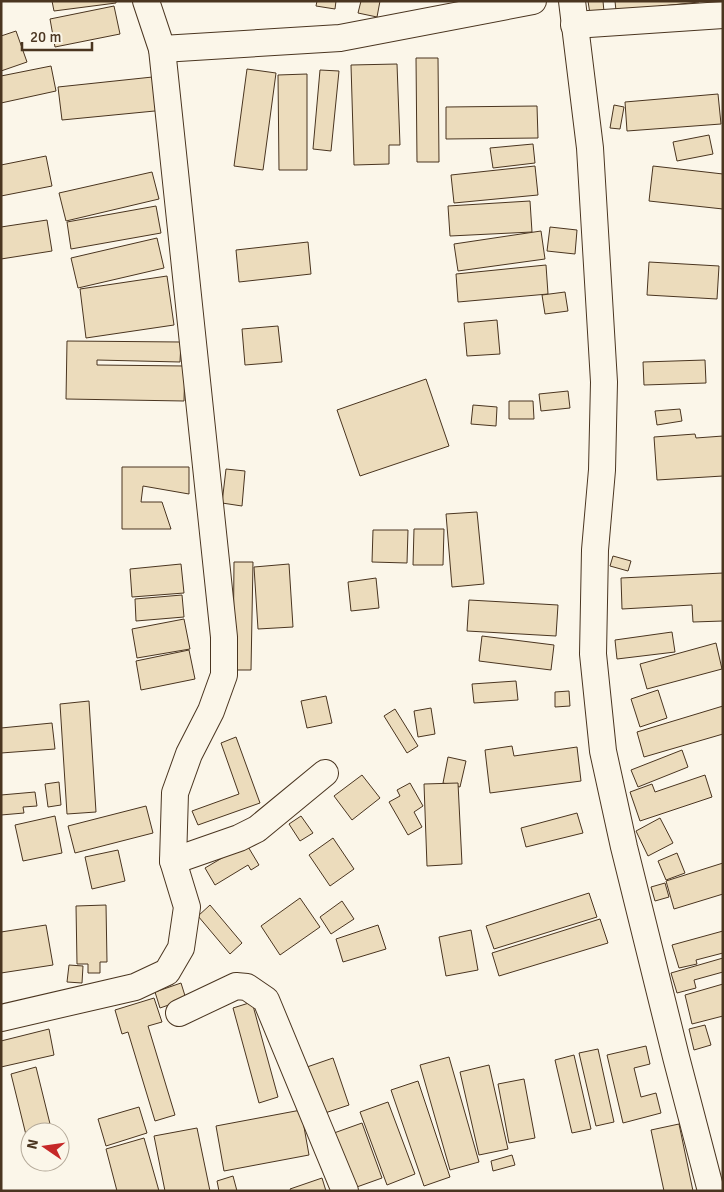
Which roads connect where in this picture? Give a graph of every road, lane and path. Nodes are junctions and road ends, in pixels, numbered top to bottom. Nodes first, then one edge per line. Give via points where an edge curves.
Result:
1 (146, 1) edge
2 (533, 1) edge
3 (573, 13) edge
4 (723, 15) edge
5 (162, 48) junction
6 (325, 772) dead end
7 (173, 861) junction
8 (179, 1013) dead end
9 (1, 1018) edge
10 (345, 1191) edge
11 (711, 1191) edge

1 - 5 street
2 - 5 street via 340,38
3 - 4 street
3 - 11 street via 590,148 604,382 593,654 603,751
5 - 7 street via 224,637 224,675 175,793
6 - 7 street via 258,829
7 - 9 street via 187,907 181,948 167,972 135,986
8 - 10 street via 236,986 247,987 266,1000

